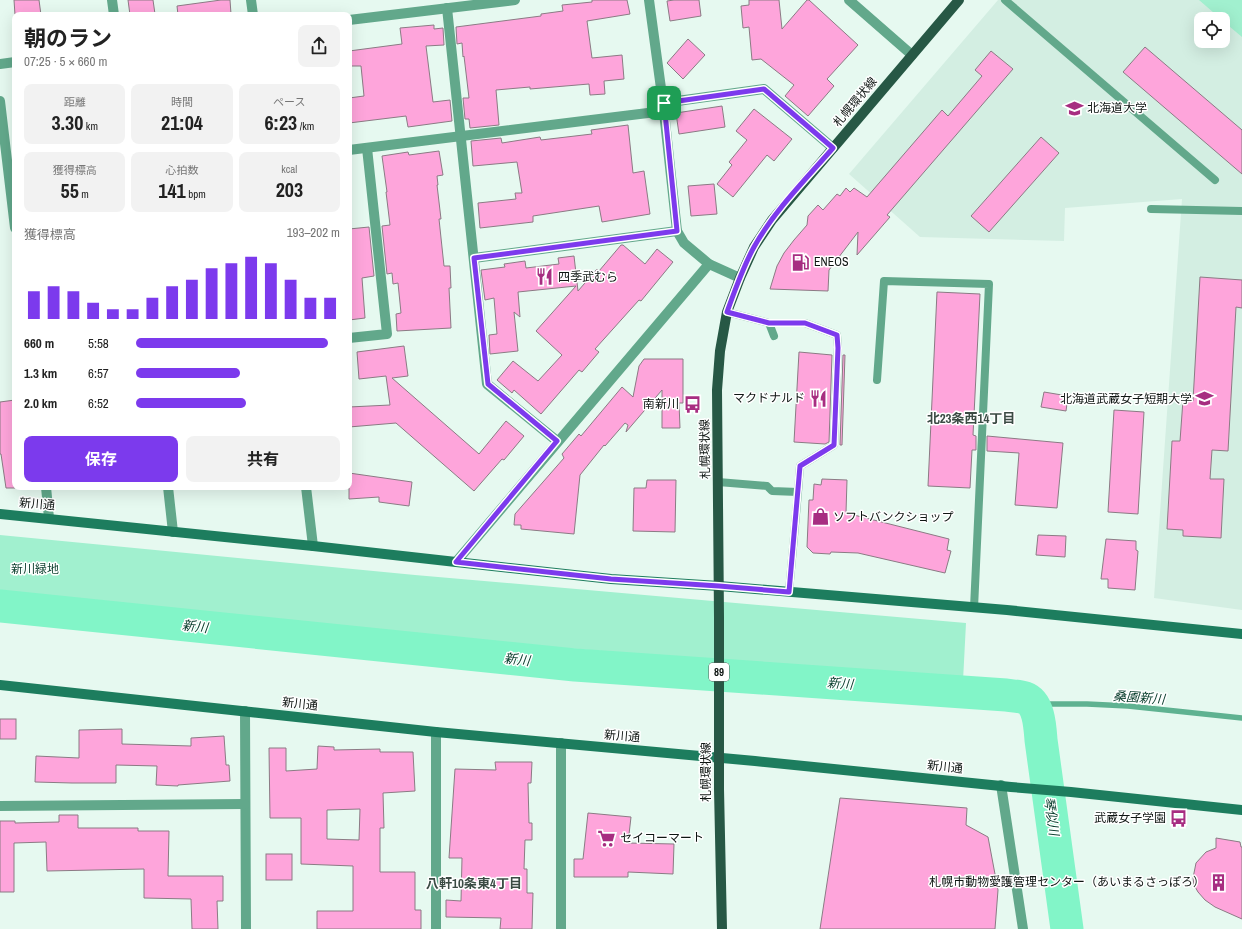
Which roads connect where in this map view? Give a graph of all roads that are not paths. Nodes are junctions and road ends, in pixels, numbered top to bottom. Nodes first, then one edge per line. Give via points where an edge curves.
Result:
1 (112, 0) edge
2 (251, 0) edge
3 (515, 0) edge
4 (649, 0) edge
5 (848, 0) edge
6 (959, 0) edge
7 (1005, 0) edge
8 (447, 8) junction
9 (114, 12) edge
10 (253, 12) edge
11 (352, 20) edge
12 (912, 55) junction
13 (12, 62) edge
14 (0, 64) edge
15 (0, 101) edge
16 (664, 107) junction
17 (461, 136) junction
18 (367, 148) junction
19 (833, 148) junction
20 (352, 150) edge
21 (1215, 180) dead end
22 (12, 203) edge
23 (1151, 209) dead end
24 (1242, 211) edge
25 (677, 231) junction
26 (474, 258) junction
27 (709, 264) junction
28 (740, 278) junction
29 (727, 312) junction
30 (769, 323) junction
31 (774, 336) dead end
32 (352, 338) edge
33 (877, 380) dead end
34 (557, 441) junction
35 (718, 482) junction
36 (46, 490) edge
37 (168, 490) edge
38 (306, 490) edge
39 (798, 492) junction
40 (0, 514) edge
41 (50, 518) junction
42 (173, 532) junction
43 (313, 546) junction
44 (456, 562) junction
45 (719, 586) junction
46 (789, 592) junction
47 (974, 608) junction
48 (1242, 634) edge
49 (0, 685) edge
50 (245, 711) junction
51 (436, 732) junction
52 (561, 743) junction
53 (719, 757) junction
54 (1006, 786) junction
55 (245, 804) junction
56 (0, 806) edge
57 (1242, 810) edge
58 (246, 929) edge
59 (436, 929) edge
60 (561, 929) edge
61 (722, 929) edge
62 (1023, 929) edge

1 - 9 street
2 - 10 street
3 - 8 street
4 - 16 street
5 - 12 street
6 - 12 main road, 札幌環状線 / 89
7 - 21 lane
8 - 11 street
8 - 17 street
12 - 19 main road, 札幌環状線 / 89
13 - 14 street
15 - 22 street
16 - 17 street
16 - 19 street via 764,89
16 - 25 street
17 - 18 street
17 - 26 street
18 - 20 street
18 - 32 street via 388,334
19 - 28 main road, 札幌環状線 / 89 via 772,220 754,247
23 - 24 lane
25 - 26 street
25 - 27 street via 684,242
26 - 34 street via 488,384
27 - 28 street
27 - 34 street
28 - 29 main road, 札幌環状線 / 89
29 - 30 lane
29 - 35 main road, 札幌環状線 / 89 via 717,390
30 - 31 lane
30 - 39 lane via 805,323 837,335 834,445 800,466
33 - 47 lane via 884,281 989,284
34 - 44 street
35 - 39 lane via 767,486 772,490
35 - 45 main road, 札幌環状線 / 89
36 - 41 street
37 - 42 street
38 - 43 street
39 - 46 lane
40 - 41 street, 新川通
41 - 42 street, 新川通
42 - 43 street, 新川通
43 - 44 street, 新川通
44 - 45 street, 新川通 via 611,579
45 - 46 street, 新川通
45 - 53 main road, 札幌環状線 / 89
46 - 47 street, 新川通
47 - 48 street, 新川通
49 - 50 street, 新川通
50 - 51 street, 新川通
50 - 55 street
51 - 52 street, 新川通
51 - 59 street
52 - 53 street, 新川通
52 - 60 street
53 - 54 street, 新川通
53 - 61 main road, 札幌環状線 / 89
54 - 57 street, 新川通
54 - 62 street
55 - 56 street
55 - 58 street

